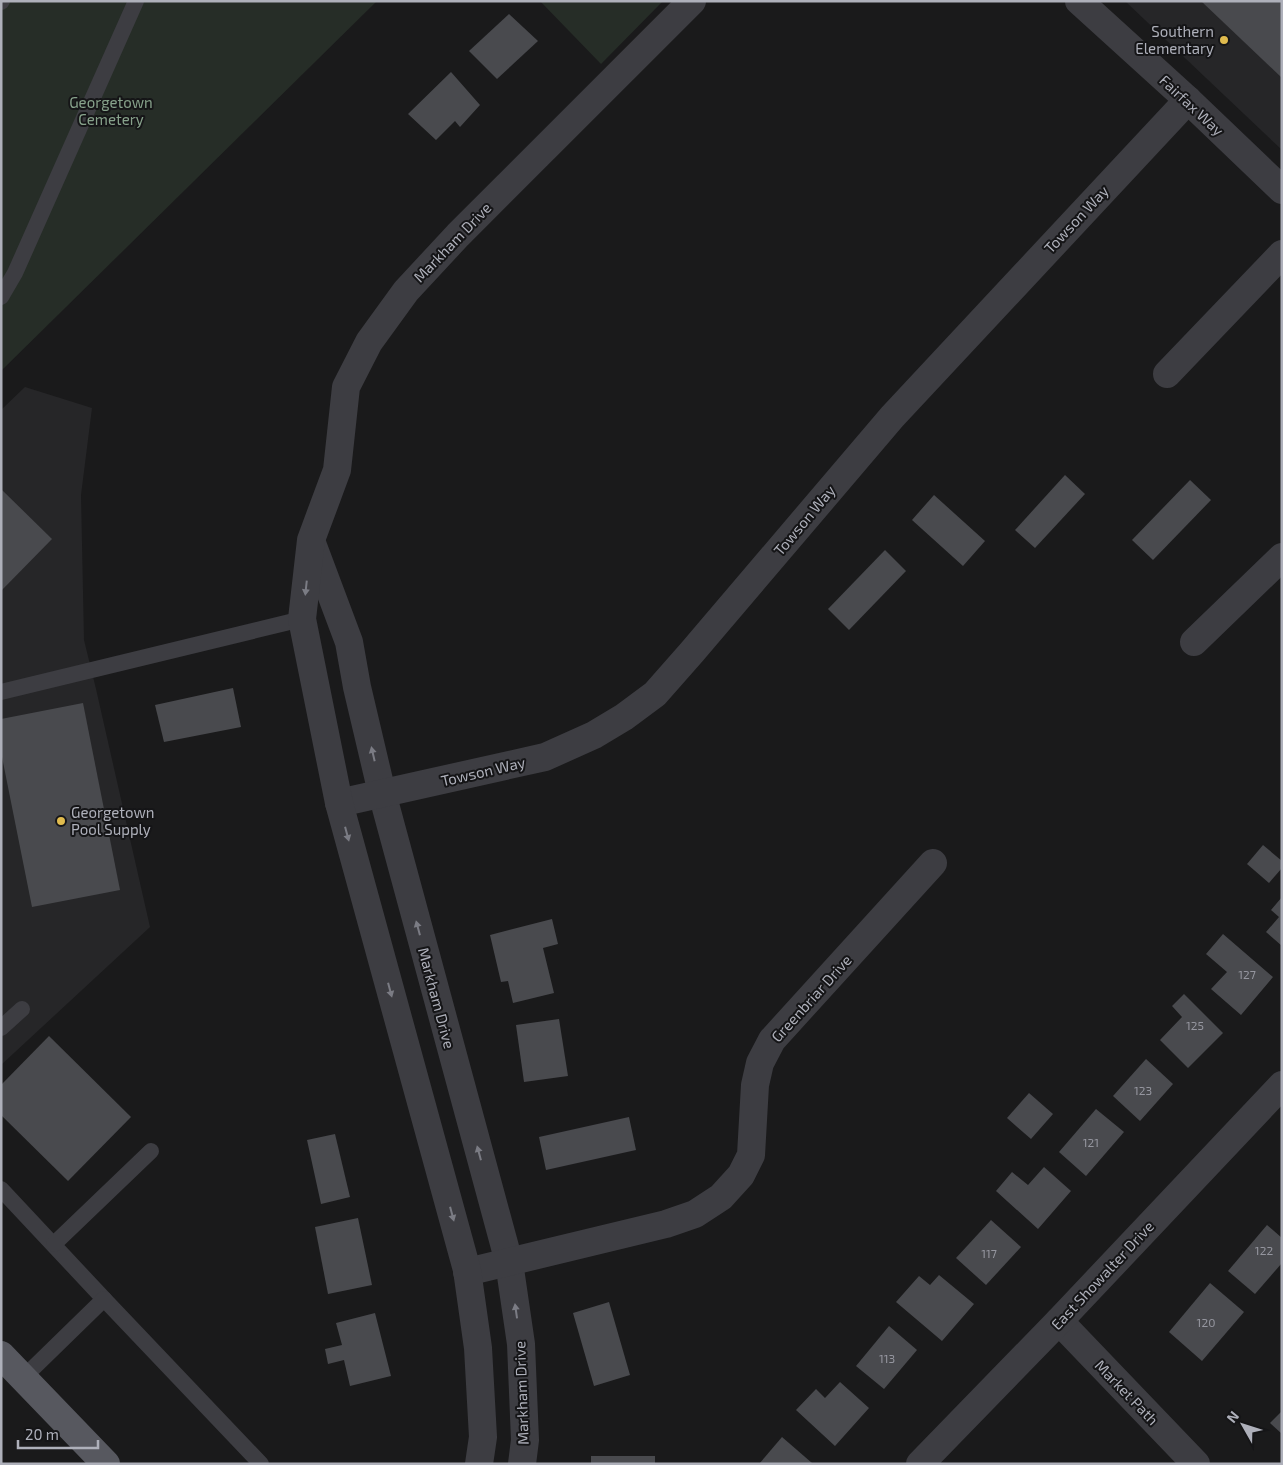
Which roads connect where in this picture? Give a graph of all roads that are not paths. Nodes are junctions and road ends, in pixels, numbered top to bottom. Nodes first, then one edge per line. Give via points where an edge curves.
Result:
1 (136, 1) edge
2 (692, 1) edge
3 (1079, 1) edge
4 (1188, 100) junction
5 (1282, 190) edge
6 (1282, 254) edge
7 (1, 297) edge
8 (1167, 374) dead end
9 (310, 540) junction
10 (1282, 557) edge
11 (302, 619) junction
12 (1194, 642) dead end
13 (1, 692) edge
14 (382, 794) junction
15 (338, 803) junction
16 (933, 863) dead end
17 (22, 1009) dead end
18 (1, 1028) edge
19 (1282, 1085) edge
20 (151, 1150) dead end
21 (1, 1189) edge
22 (54, 1244) junction
23 (509, 1262) junction
24 (467, 1272) junction
25 (104, 1299) junction
26 (1059, 1321) junction
27 (1, 1355) edge
28 (23, 1378) junction
29 (106, 1464) edge
30 (261, 1464) edge
31 (479, 1464) edge
32 (522, 1464) edge
33 (920, 1464) edge
34 (1196, 1464) edge

1 - 7 lane via 15,273
2 - 9 street, Markham Drive via 458,235 406,291 369,342 346,387 337,470
3 - 4 street, Fairfax Way
4 - 5 street, Fairfax Way
4 - 14 street, Towson Way via 892,417 655,694 594,736 545,757
6 - 8 street
9 -> 11 street, Markham Drive
14 -> 9 street, Markham Drive via 349,642
10 - 12 street
11 - 13 lane
11 - 15 street, Markham Drive
14 - 15 street, Towson Way
23 -> 14 street, Markham Drive
15 -> 24 street, Markham Drive
16 - 23 street, Greenbriar Drive via 772,1040 760,1063 754,1085 751,1155 740,1175 721,1197 695,1214 666,1224
17 - 18 lane
19 - 26 street, East Showalter Drive
20 - 22 lane
21 - 22 lane
22 - 25 lane
23 - 24 street, Greenbriar Drive
32 -> 23 street, Markham Drive via 526,1440 521,1344
24 - 31 street, Markham Drive via 478,1348 483,1437
25 - 28 lane
25 - 30 lane
26 - 33 street, East Showalter Drive
26 - 34 street, Market Path
27 - 28 main road
28 - 29 main road

